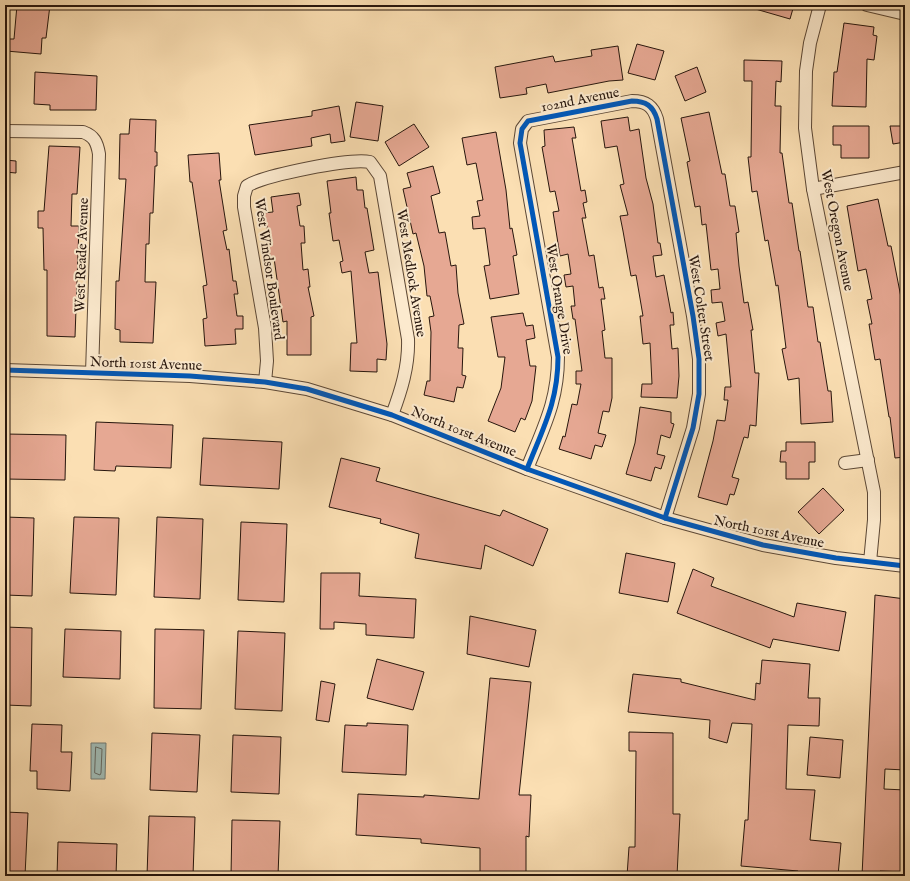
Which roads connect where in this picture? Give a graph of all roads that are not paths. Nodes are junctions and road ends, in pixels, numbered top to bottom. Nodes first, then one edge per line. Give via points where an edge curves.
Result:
1 (820, 5) edge
2 (867, 5) edge
3 (905, 14) edge
4 (646, 103) joint
5 (522, 129) joint
6 (5, 131) edge
7 (905, 172) edge
8 (247, 186) joint
9 (813, 189) junction
10 (5, 370) edge
11 (92, 373) junction
12 (265, 382) junction
13 (392, 415) junction
14 (868, 460) junction
15 (845, 463) dead end
16 (527, 469) junction
17 (665, 518) junction
18 (870, 562) junction
19 (905, 566) edge

1 - 9 street, West Oregon Avenue via 810,43 804,99
2 - 3 street
4 - 5 street, 102nd Avenue via 632,102 528,121
4 - 17 street, West Colter Street via 654,111 657,119 699,359 694,428
5 - 16 street, West Orange Drive via 520,143 558,357 557,389
6 - 11 street, West Reade Avenue via 83,132 95,139 99,154
7 - 9 street
8 - 12 street, West Windsor Boulevard via 244,207 267,344
8 - 13 street, West Medlock Avenue via 264,178 353,161 370,162 380,176 408,339 406,366
9 - 14 street, West Oregon Avenue
10 - 11 street, North 101st Avenue
11 - 12 street, North 101st Avenue
12 - 13 street, North 101st Avenue via 307,389
13 - 16 street, North 101st Avenue
14 - 15 street
14 - 18 street, West Oregon Avenue via 874,492
16 - 17 street, North 101st Avenue
17 - 18 street, North 101st Avenue via 763,545
18 - 19 street, North 101st Avenue

